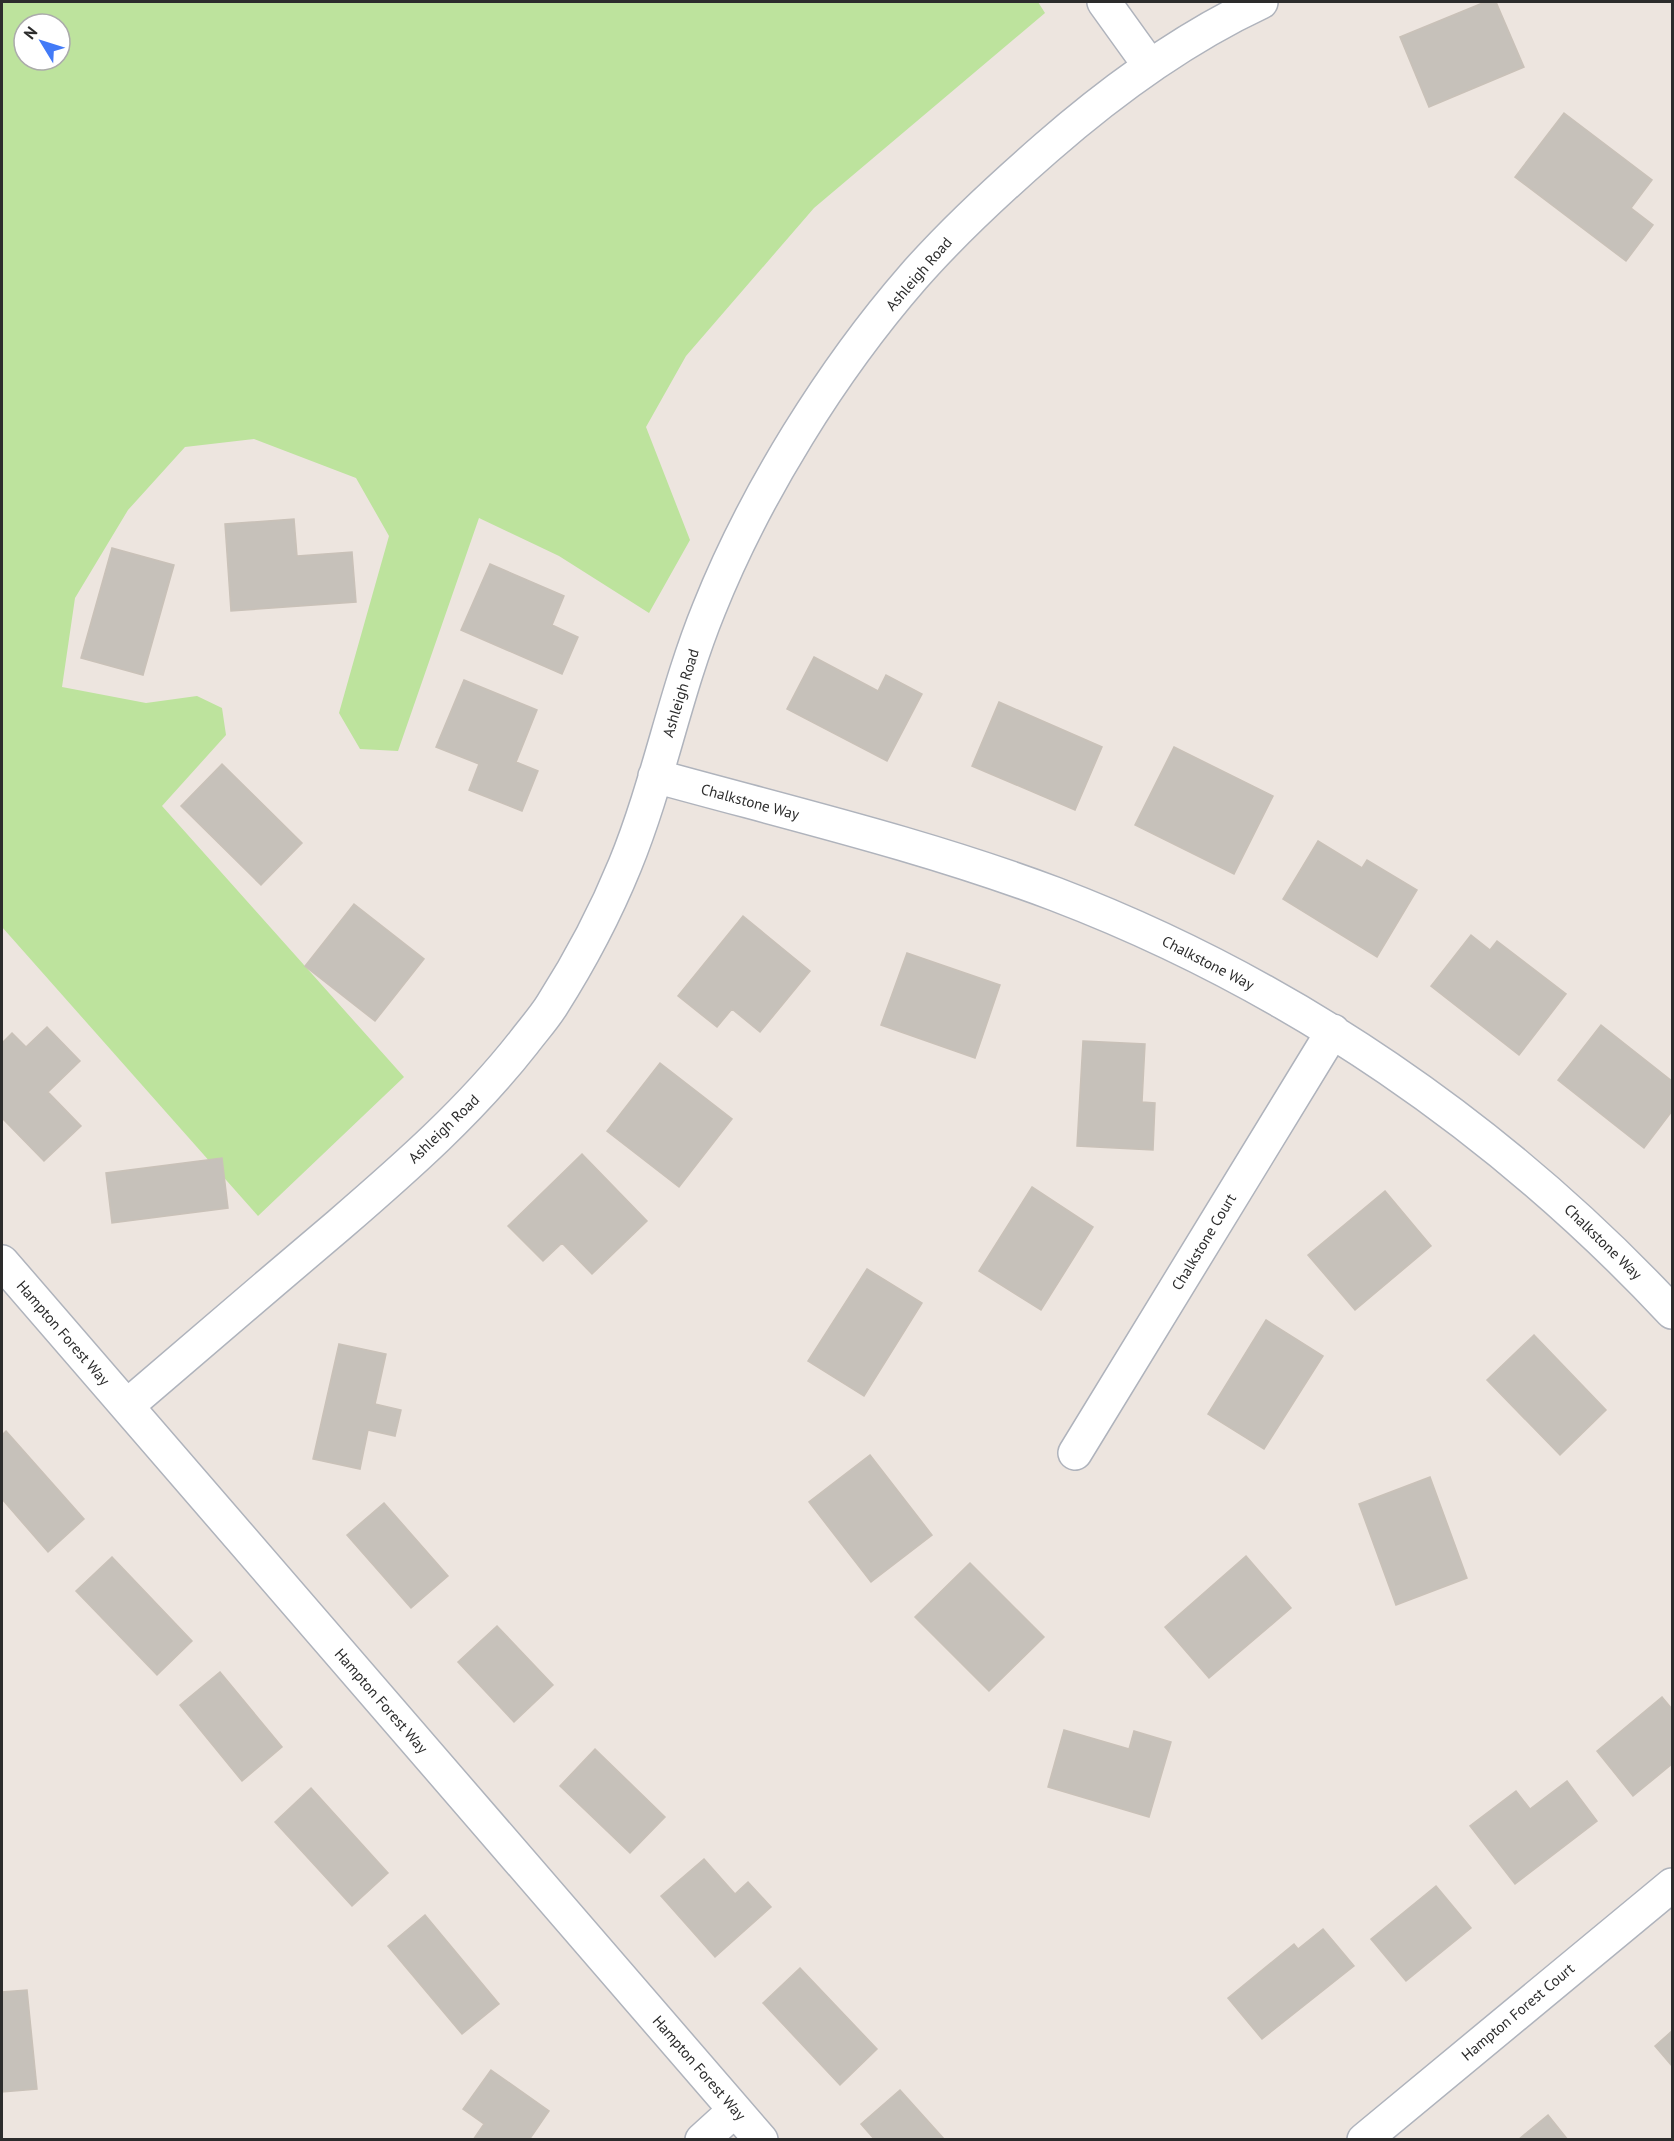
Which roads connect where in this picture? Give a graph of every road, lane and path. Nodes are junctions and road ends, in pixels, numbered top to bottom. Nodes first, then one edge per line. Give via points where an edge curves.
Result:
1 (1104, 2) edge
2 (1261, 2) edge
3 (1149, 66) junction
4 (655, 776) junction
5 (1333, 1031) junction
6 (2, 1262) edge
7 (1672, 1312) edge
8 (127, 1406) junction
9 (1075, 1453) dead end
10 (1672, 1885) edge
11 (735, 2110) junction
12 (702, 2139) edge
13 (761, 2139) edge
14 (1364, 2139) edge

1 - 3 street
2 - 3 street, Ashleigh Road
3 - 4 street, Ashleigh Road via 1080,118 987,200 912,278 845,364 782,462 731,558 691,657
4 - 5 street, Chalkstone Way via 935,853 1054,893 1131,925 1256,987
4 - 8 street, Ashleigh Road via 627,862 599,924 550,1010 507,1064 463,1114 382,1187
5 - 7 street, Chalkstone Way via 1469,1125 1623,1260
5 - 9 street, Chalkstone Court
6 - 8 street, Hampton Forest Way
8 - 11 street, Hampton Forest Way
10 - 14 street, Hampton Forest Court
11 - 12 street
11 - 13 street, Hampton Forest Way

